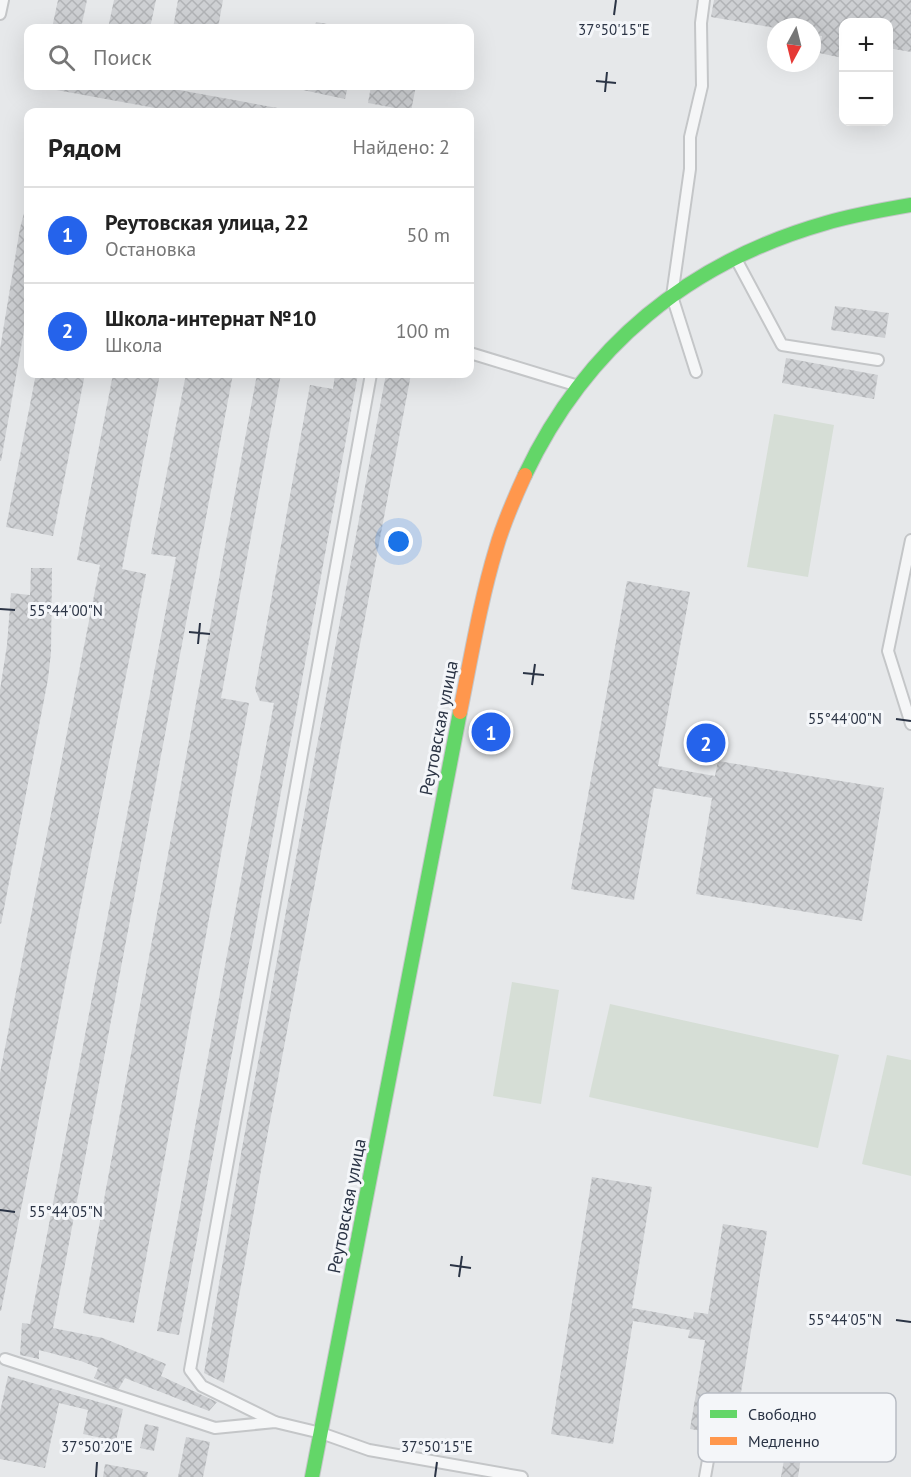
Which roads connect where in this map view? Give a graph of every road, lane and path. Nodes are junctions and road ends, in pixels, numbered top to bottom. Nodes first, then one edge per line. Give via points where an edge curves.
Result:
1 (3, 0) edge
2 (704, 0) edge
3 (0, 14) edge
4 (911, 205) edge
5 (736, 258) junction
6 (672, 296) junction
7 (474, 354) edge
8 (878, 360) dead end
9 (696, 372) dead end
10 (370, 378) edge
11 (579, 386) junction
12 (911, 540) edge
13 (911, 724) edge
14 (5, 1359) dead end
15 (275, 1422) junction
16 (321, 1433) junction
17 (707, 1462) edge
18 (312, 1477) edge
19 (522, 1477) edge
20 (705, 1477) edge

1 - 3 lane
2 - 6 lane via 702,86 690,137 690,169
4 - 5 street, Реутовская улица via 830,221
5 - 6 street, Реутовская улица
5 - 8 lane via 782,345
6 - 9 lane
6 - 11 street, Реутовская улица via 621,338
7 - 11 lane
10 - 15 lane via 189,1370 202,1386
11 - 16 street, Реутовская улица via 528,469 488,579
12 - 13 lane via 888,651
14 - 15 lane via 215,1428
15 - 16 lane
16 - 18 street, Реутовская улица
16 - 19 lane via 369,1450
17 - 20 lane

